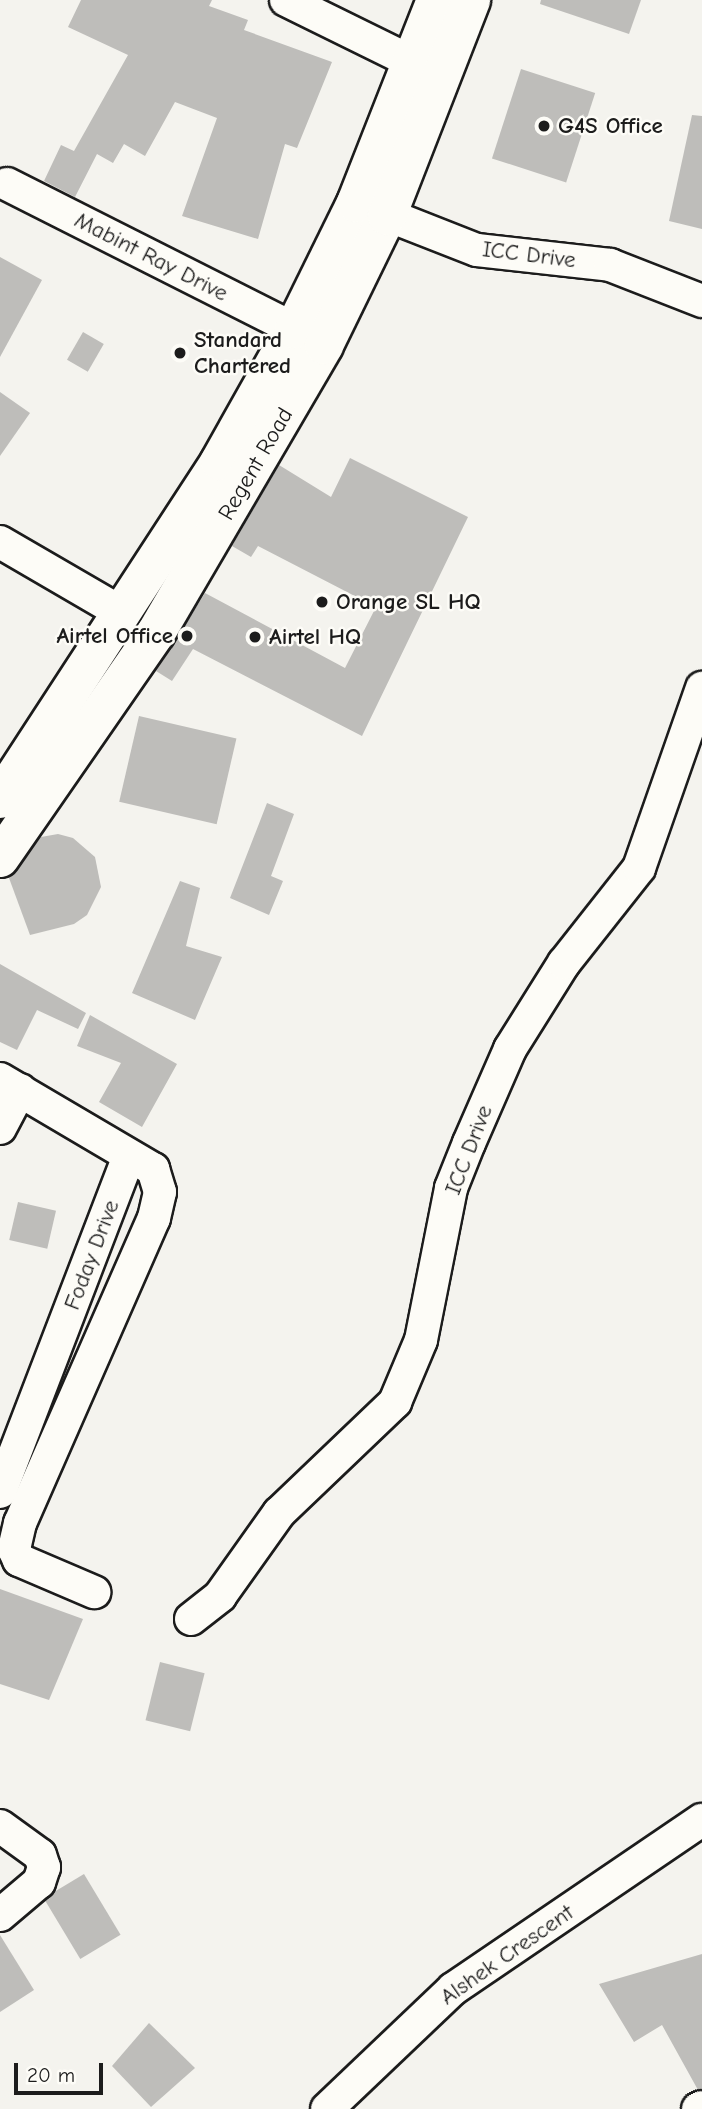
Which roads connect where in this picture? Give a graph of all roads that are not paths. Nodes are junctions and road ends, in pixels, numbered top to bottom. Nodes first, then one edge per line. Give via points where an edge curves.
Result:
1 (286, 0) edge
2 (436, 0) edge
3 (471, 0) edge
4 (412, 62) junction
5 (7, 184) dead end
6 (372, 209) junction
7 (702, 301) edge
8 (294, 329) junction
9 (234, 469) junction
10 (0, 542) edge
11 (122, 613) junction
12 (702, 688) edge
13 (0, 799) edge
14 (0, 858) edge
15 (10, 1085) edge
16 (0, 1128) edge
17 (128, 1158) junction
18 (0, 1492) edge
19 (94, 1591) dead end
20 (191, 1619) dead end
21 (702, 1820) edge
22 (0, 1826) edge
23 (0, 1915) edge
24 (327, 2109) edge

1 - 4 street
2 - 4 main road, Regent Road
3 - 6 main road, Regent Road
4 - 6 main road, Regent Road
5 - 8 street, Mabint Ray Drive
6 - 7 street, ICC Drive via 477,250 610,265
6 - 8 main road, Regent Road
6 - 9 main road, Regent Road
8 - 9 main road, Regent Road
9 - 11 main road, Regent Road
9 - 14 main road, Regent Road via 156,633
10 - 11 street
11 - 13 main road, Regent Road
12 - 20 street, ICC Drive via 639,868 564,963 510,1049 469,1143 451,1188 421,1340 395,1402 279,1513 220,1596
15 - 16 street
15 - 17 street
17 - 18 street, Foday Drive
17 - 19 street via 153,1169 160,1204 20,1523 14,1549 19,1560
21 - 24 street, Alshek Crescent via 453,1989
22 - 23 street via 40,1854 44,1867 40,1882

